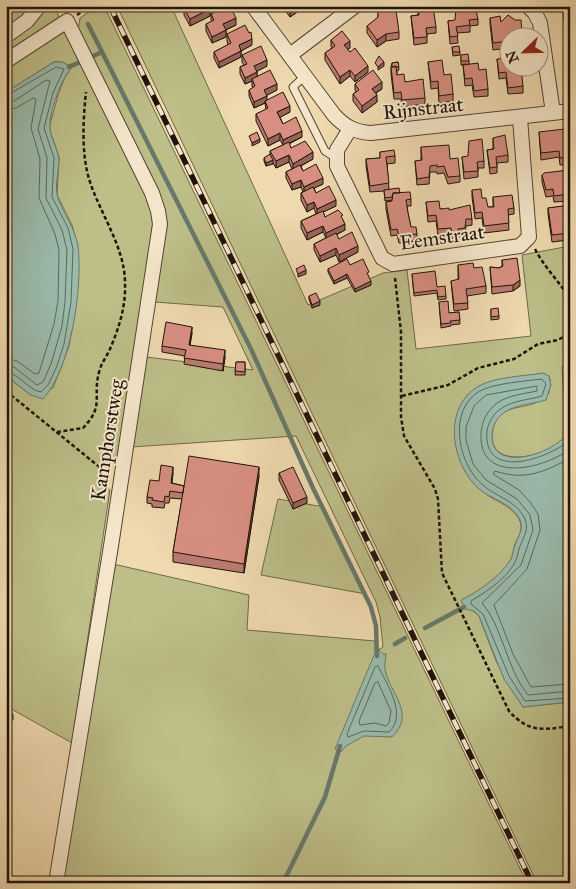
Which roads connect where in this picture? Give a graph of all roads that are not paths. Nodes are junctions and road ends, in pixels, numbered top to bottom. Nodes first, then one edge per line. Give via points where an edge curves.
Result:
1 (39, 6) edge
2 (253, 6) edge
3 (355, 6) edge
4 (528, 6) edge
5 (6, 36) edge
6 (290, 55) junction
7 (6, 61) edge
8 (305, 76) junction
9 (570, 111) edge
10 (553, 113) junction
11 (520, 118) junction
12 (350, 129) junction
13 (336, 158) junction
14 (56, 883) edge

1 - 5 street via 27,21
2 - 6 street
3 - 6 street
4 - 10 street via 540,23
6 - 8 street
7 - 14 street, Kamphorstweg via 67,21 154,198 160,224
8 - 12 street via 334,115
8 - 13 lane via 293,86 325,151
9 - 10 street, Rijnstraat
10 - 11 street, Rijnstraat
11 - 12 street, Rijnstraat via 371,133
11 - 13 street, Eemstraat via 529,237 520,246 393,264 382,258 336,166
12 - 13 street via 337,150

